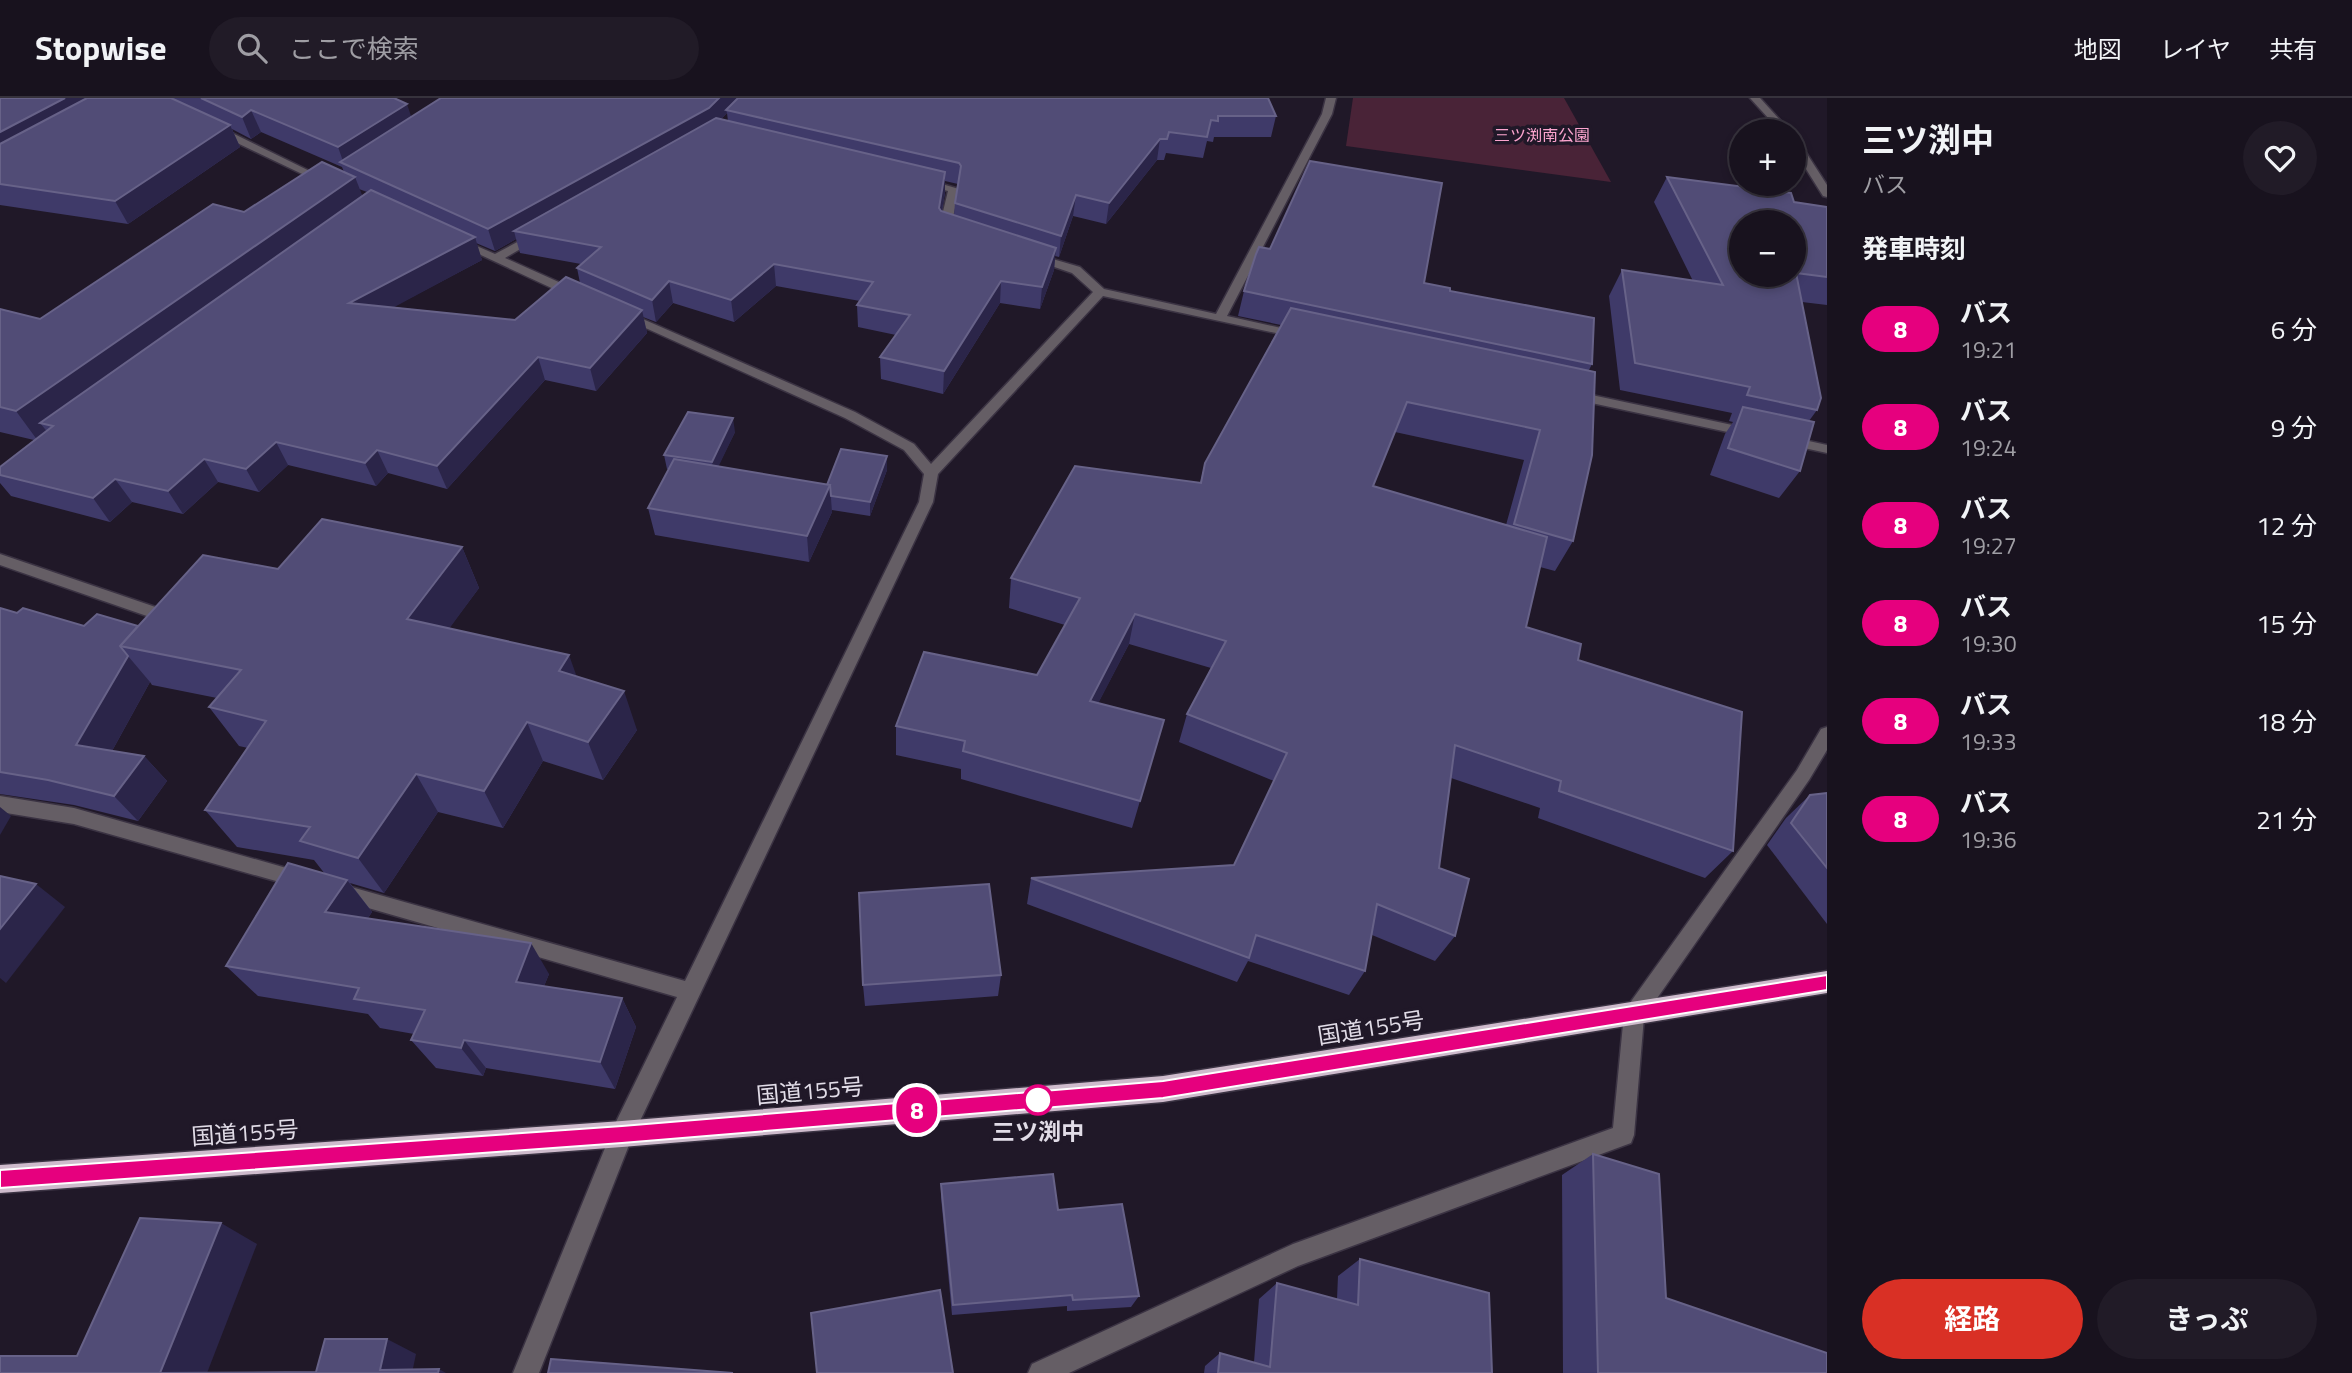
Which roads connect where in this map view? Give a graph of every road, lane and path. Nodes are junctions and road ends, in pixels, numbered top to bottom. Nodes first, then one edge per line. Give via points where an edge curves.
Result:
1 (1331, 98) edge
2 (1755, 98) edge
3 (1774, 119) edge
4 (202, 122) edge
5 (1806, 161) edge
6 (914, 180) edge
7 (334, 185) edge
8 (1827, 194) edge
9 (554, 226) edge
10 (958, 233) edge
11 (448, 238) edge
12 (1023, 254) edge
13 (495, 259) junction
14 (1100, 292) junction
15 (584, 298) edge
16 (609, 309) edge
17 (1219, 318) junction
18 (1313, 339) edge
19 (1557, 391) edge
20 (1827, 449) edge
21 (931, 473) junction
22 (0, 559) edge
23 (167, 617) edge
24 (1827, 734) edge
25 (0, 804) edge
26 (1827, 982) edge
27 (691, 992) junction
28 (1634, 1014) junction
29 (622, 1134) junction
30 (0, 1179) edge
31 (526, 1373) edge
32 (1041, 1373) edge

1 - 17 street via 1327,114
2 - 3 street
4 - 7 street
5 - 8 street
6 - 10 street via 954,189 945,229
9 - 13 street
11 - 13 street
12 - 14 street via 1076,270
13 - 15 street
14 - 17 street
14 - 21 street
16 - 21 street via 850,415 909,447
17 - 18 street
19 - 20 street
21 - 27 street via 926,502
22 - 23 street
24 - 28 street via 1803,775
25 - 27 street via 74,816
26 - 28 highway, 国道155号
27 - 29 street
28 - 29 highway, 国道155号 via 1163,1089
28 - 32 street via 1623,1135 1293,1256
29 - 30 highway, 国道155号
29 - 31 street

